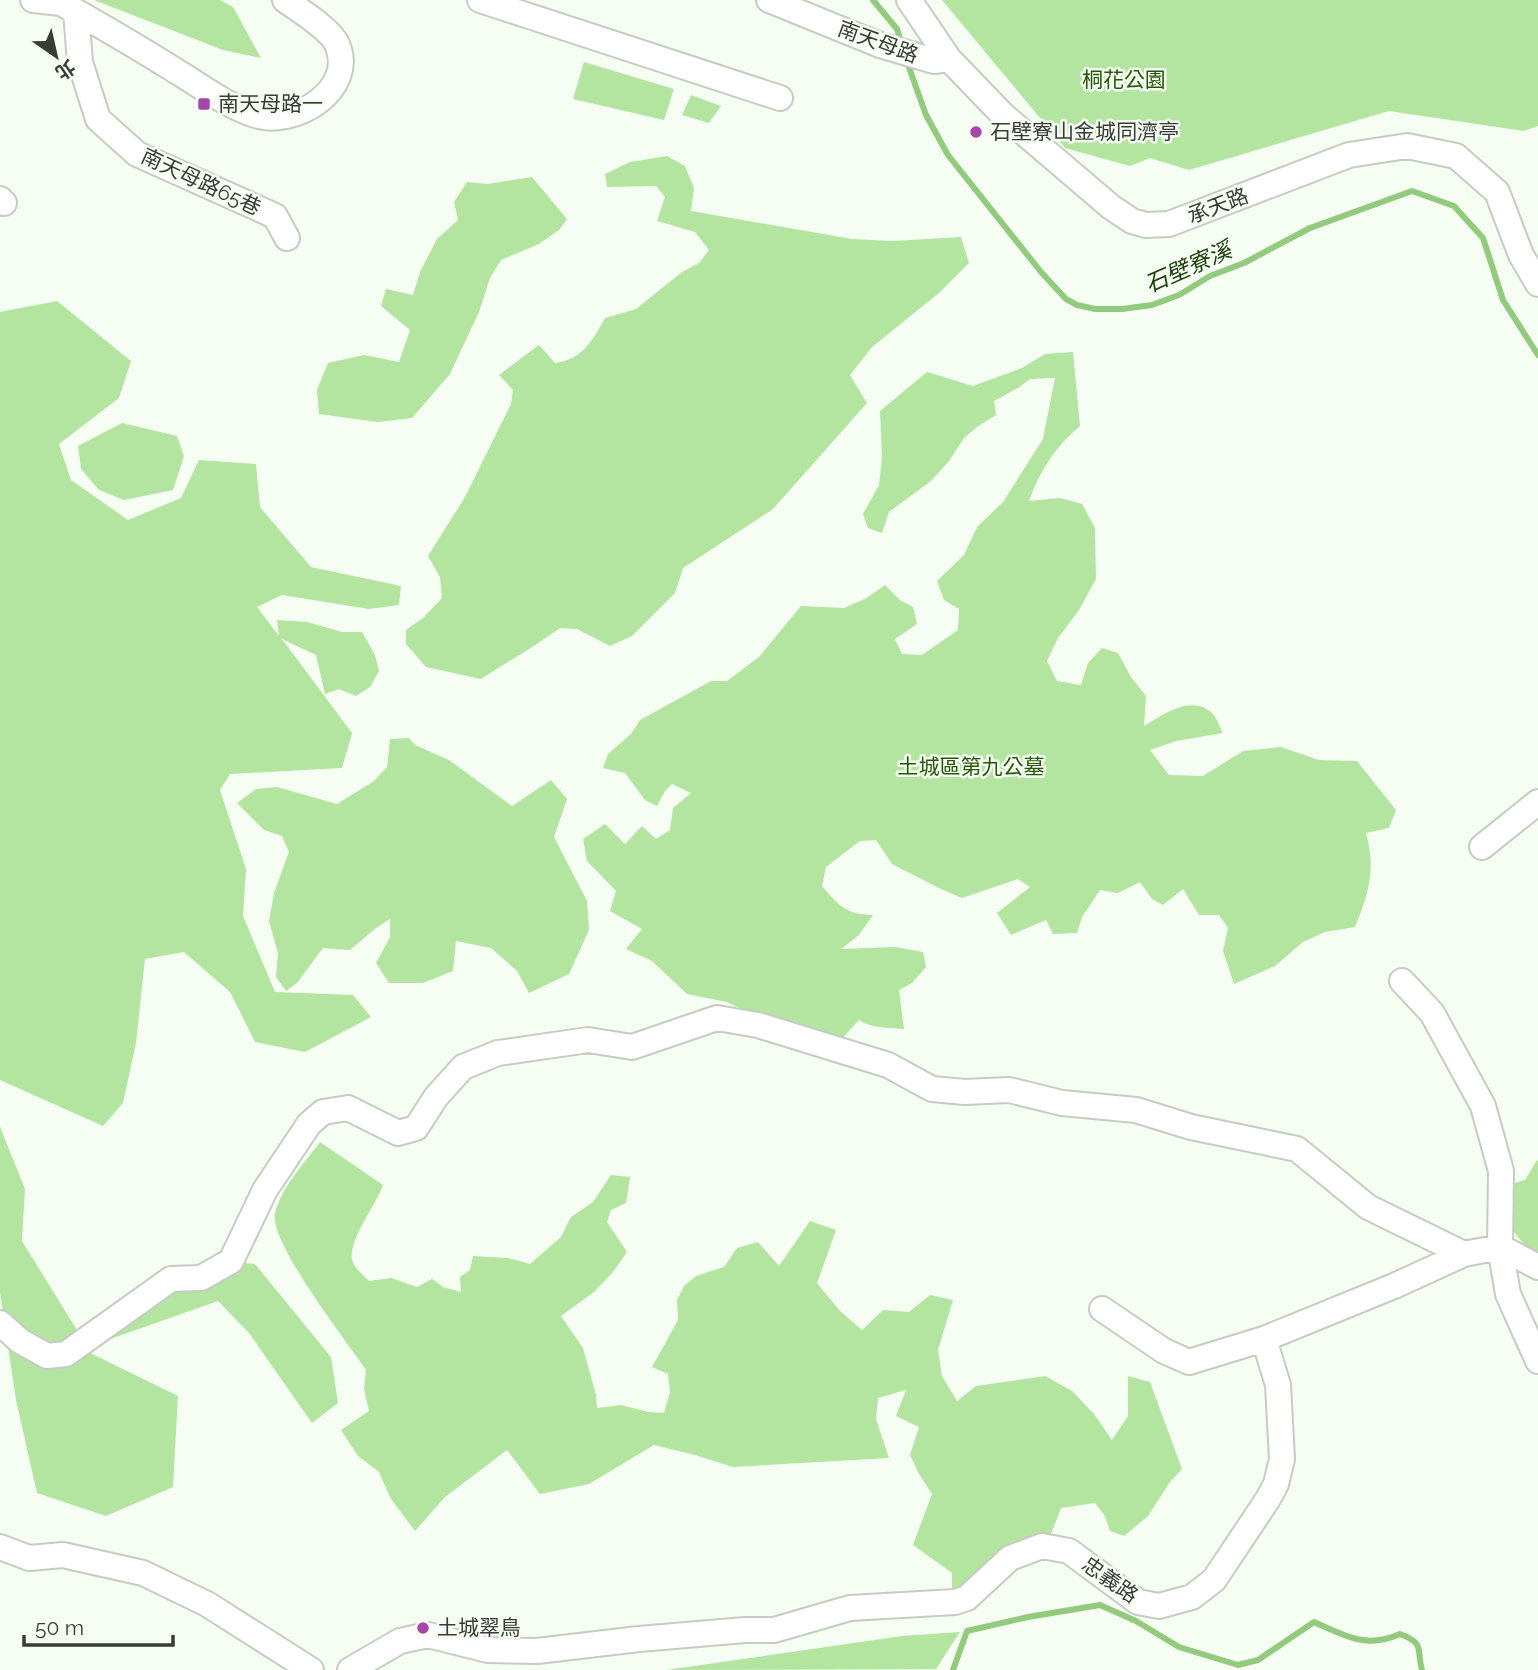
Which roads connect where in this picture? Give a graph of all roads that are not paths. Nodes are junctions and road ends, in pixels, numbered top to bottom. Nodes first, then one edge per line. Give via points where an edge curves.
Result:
1 (33, 0) edge
2 (285, 0) edge
3 (480, 0) edge
4 (769, 0) edge
5 (909, 0) edge
6 (76, 12) junction
7 (941, 60) junction
8 (780, 98) dead end
9 (287, 238) dead end
10 (1538, 284) edge
11 (1538, 802) edge
12 (1482, 847) dead end
13 (1402, 981) dead end
14 (1500, 1247) junction
15 (1464, 1254) junction
16 (1538, 1267) edge
17 (1102, 1309) dead end
18 (0, 1323) edge
19 (1264, 1339) junction
20 (1538, 1361) edge
21 (0, 1547) edge
22 (311, 1670) edge
23 (350, 1670) edge

1 - 6 street via 61,3
2 - 6 street via 336,41 342,59 338,78 323,99 303,111 278,117 257,116 227,102
3 - 8 street
4 - 7 street, 南天母路 via 880,45
5 - 7 street, 承天路
6 - 9 street, 南天母路65巷 via 80,62 98,119 137,154 275,216
7 - 10 street, 承天路 via 1111,207 1146,225 1169,224 1349,155 1407,146 1457,156 1497,192 1521,255
11 - 12 street
13 - 14 street via 1432,1013 1483,1106 1501,1171
14 - 15 street
14 - 16 street
14 - 20 street via 1508,1294
15 - 18 street via 1368,1207 1297,1149 1191,1127 1136,1110 1062,1103 1009,1090 932,1088 888,1065 758,1025 718,1018 632,1047 588,1040 498,1053 463,1067 416,1128 398,1133 348,1108 323,1112 309,1124 265,1190 231,1261 201,1278 171,1279 66,1354 47,1356
15 - 19 street
17 - 19 street via 1164,1351 1189,1362
19 - 23 street, 忠義路 via 1279,1385 1282,1459 1276,1484 1214,1580 1192,1597 1159,1606 1138,1602 1069,1550 1042,1546 1010,1558 967,1598 955,1602 850,1608 774,1630 537,1651 488,1650 428,1635 400,1641
21 - 22 street via 29,1558 63,1555 143,1573 207,1604

